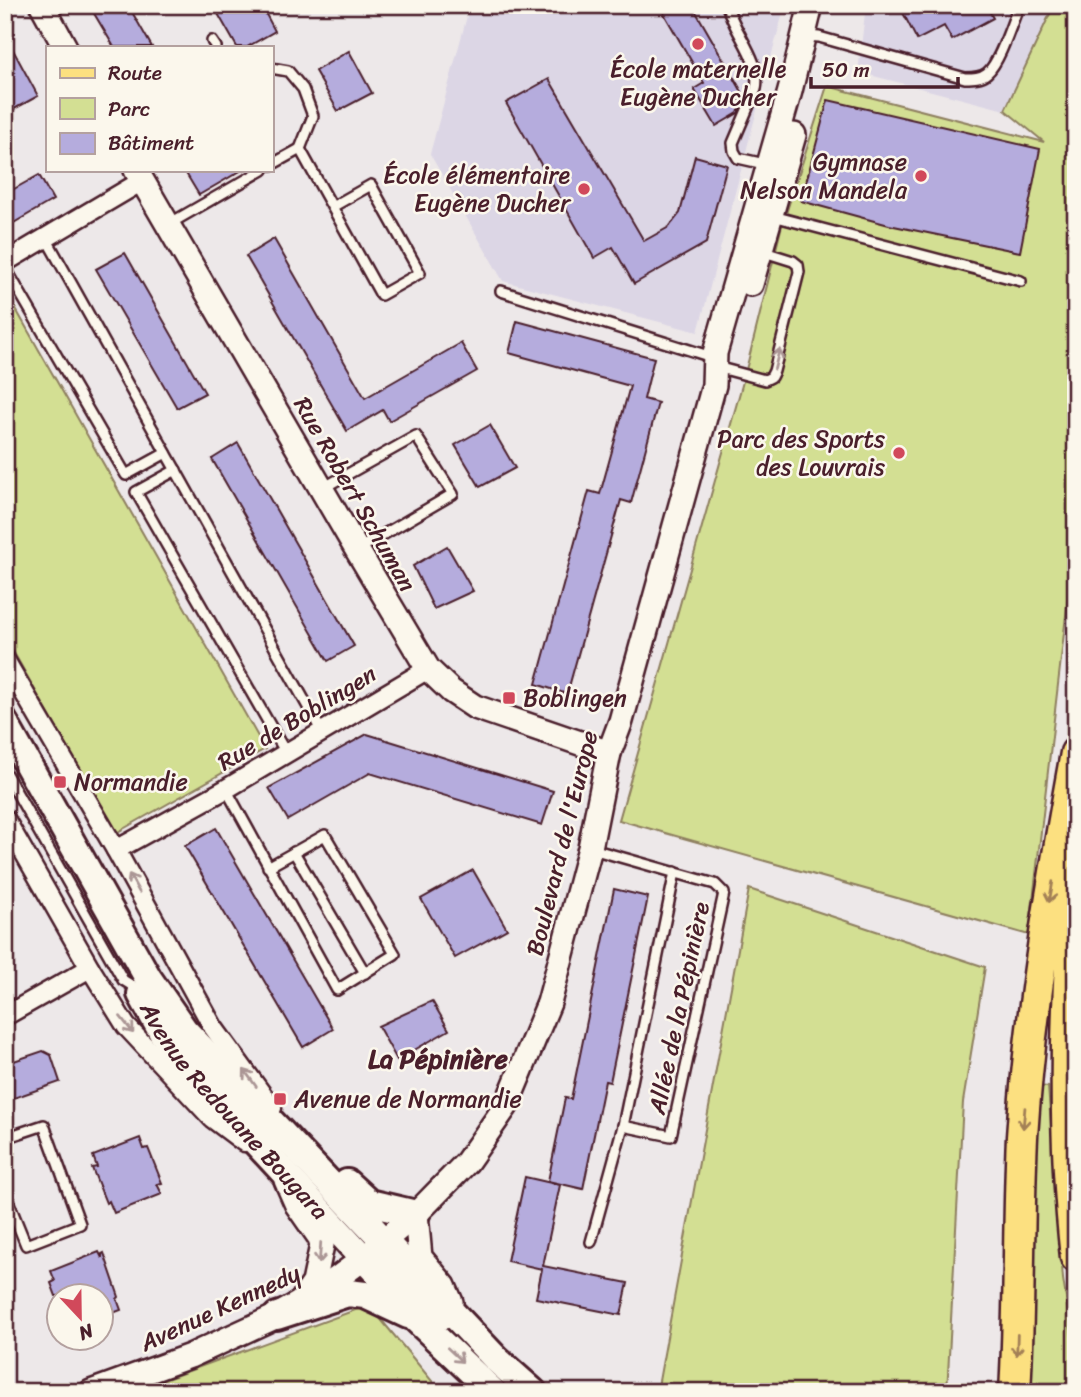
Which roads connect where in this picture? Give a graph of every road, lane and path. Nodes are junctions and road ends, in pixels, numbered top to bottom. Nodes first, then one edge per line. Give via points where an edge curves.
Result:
1 (42, 5) edge
2 (727, 5) edge
3 (1019, 5) edge
4 (818, 6) edge
5 (811, 36) junction
6 (64, 46) edge
7 (273, 68) edge
8 (300, 149) junction
9 (273, 164) edge
10 (769, 165) junction
11 (259, 172) edge
12 (139, 175) edge
13 (332, 207) junction
14 (771, 215) junction
15 (169, 223) junction
16 (46, 238) junction
17 (753, 248) junction
18 (5, 261) edge
19 (5, 267) edge
20 (1021, 281) dead end
21 (501, 291) dead end
22 (718, 370) junction
23 (166, 453) junction
24 (176, 470) junction
25 (321, 488) junction
26 (357, 550) junction
27 (5, 660) edge
28 (428, 668) junction
29 (5, 706) edge
30 (5, 724) edge
31 (322, 732) junction
32 (286, 753) junction
33 (609, 753) junction
34 (1076, 753) edge
35 (5, 756) edge
36 (5, 772) edge
37 (226, 789) junction
38 (5, 819) edge
39 (590, 848) junction
40 (116, 850) junction
41 (294, 852) junction
42 (268, 867) junction
43 (675, 872) junction
44 (1076, 878) edge
45 (128, 921) dead end
46 (142, 945) dead end
47 (90, 968) junction
48 (365, 973) junction
49 (139, 990) junction
50 (5, 1016) edge
51 (184, 1030) junction
52 (623, 1126) junction
53 (248, 1133) junction
54 (5, 1138) edge
55 (292, 1163) junction
56 (5, 1193) edge
57 (416, 1214) junction
58 (385, 1240) junction
59 (591, 1242) dead end
60 (1076, 1257) edge
61 (363, 1259) junction
62 (301, 1301) junction
63 (277, 1316) junction
64 (416, 1319) junction
65 (460, 1320) junction
66 (91, 1392) edge
67 (494, 1392) edge
68 (533, 1392) edge
69 (1015, 1392) edge

1 - 6 street
2 - 10 lane via 758,80 733,143 734,151 738,158
3 - 5 lane via 993,66 975,78
4 - 5 street, Boulevard de l'Europe
5 - 10 street, Boulevard de l'Europe
5 - 14 street, Boulevard de l'Europe
7 - 8 lane via 288,71 303,89 313,116
8 - 9 lane
8 - 13 lane
10 - 17 street, Boulevard de l'Europe
11 - 15 lane
12 - 15 street, Rue Robert Schuman
12 - 16 street
13 - 13 lane via 381,296 420,273 371,185
14 - 17 street, Boulevard de l'Europe
14 - 20 lane
15 - 25 street, Rue Robert Schuman
16 - 18 street
16 - 23 lane
17 - 22 street, Boulevard de l'Europe
22 -> 17 lane via 765,380 774,371 798,265
19 - 23 lane via 126,475
21 - 22 lane
22 - 33 street, Boulevard de l'Europe
23 - 24 lane
24 - 31 lane
24 - 32 lane via 136,492
25 - 26 street, Rue Robert Schuman
25 - 26 lane via 416,436 453,494
26 - 28 street, Rue Robert Schuman
27 - 40 street, Avenue Redouane Bougara
28 - 31 street, Rue de Boblingen
28 - 33 street, Rue Robert Schuman via 475,707
29 - 45 lane
30 - 51 main road, Avenue Redouane Bougara via 148,978
31 - 32 street, Rue de Boblingen
32 - 37 street, Rue de Boblingen
33 - 39 street, Boulevard de l'Europe
34 -> 69 main road via 1048,908 1029,1058 1022,1136
35 - 49 main road, Avenue Redouane Bougara
36 - 49 lane via 123,980
37 - 40 street, Rue de Boblingen
37 - 42 lane
38 - 47 street
39 - 43 lane, Allée de la Pépinière
39 - 57 street, Boulevard de l'Europe via 549,1003 506,1106 467,1162
55 -> 40 street, Avenue Redouane Bougara via 275,1112 213,1027
41 - 42 lane
41 - 48 lane
41 - 48 lane via 325,835 395,954
42 - 48 lane via 337,989
43 - 52 lane, Allée de la Pépinière
43 - 52 lane, Allée de la Pépinière via 715,884 724,892 671,1136
44 - 60 main road via 1067,1046
46 - 51 lane
47 - 50 street
47 -> 55 street via 126,1026 212,1118
49 - 53 main road, Avenue Redouane Bougara via 188,1070
51 - 55 main road, Avenue Redouane Bougara
52 - 59 lane, Allée de la Pépinière
53 - 55 main road, Avenue Redouane Bougara
53 - 58 street via 294,1169 348,1223
54 - 56 lane via 44,1125 80,1224 26,1245
55 - 57 main road via 328,1165 369,1203
55 - 58 main road, Avenue Redouane Bougara
55 - 61 main road, Avenue Redouane Bougara
55 -> 62 street via 297,1205 322,1245 314,1283
57 - 58 street, Boulevard de l'Europe
57 - 65 street via 420,1257 444,1286
58 - 61 street, Boulevard de l'Europe
58 - 65 main road, Avenue Redouane Bougara
61 - 62 street, Avenue Kennedy
61 - 64 main road, Avenue Redouane Bougara
61 - 65 street via 387,1270 441,1316
62 - 63 street, Avenue Kennedy
63 - 64 main road via 348,1293 365,1295
63 - 66 street, Avenue Kennedy via 190,1356
64 -> 67 main road, Avenue Redouane Bougara
65 - 68 main road, Avenue Redouane Bougara

